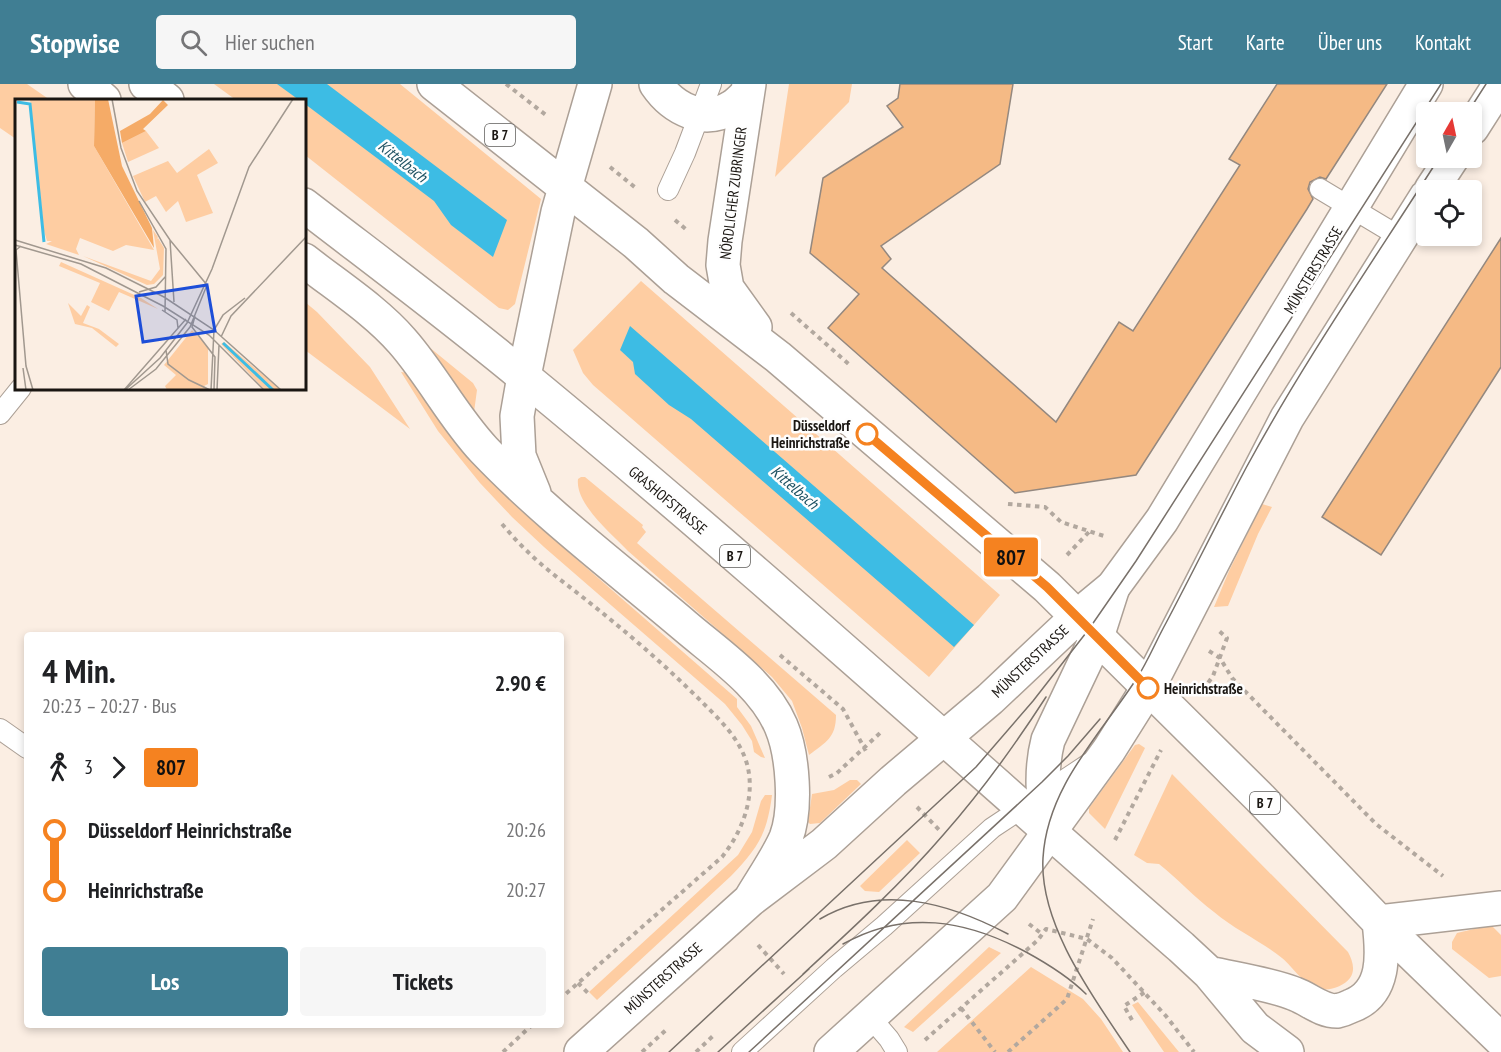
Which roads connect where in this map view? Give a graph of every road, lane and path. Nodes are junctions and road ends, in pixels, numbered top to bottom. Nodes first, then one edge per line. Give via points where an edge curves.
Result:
1 (85, 84) edge
2 (146, 84) edge
3 (434, 84) edge
4 (506, 84) edge
5 (595, 84) edge
6 (656, 84) edge
7 (711, 84) edge
8 (1426, 84) edge
9 (1500, 84) edge
10 (748, 89) edge
11 (103, 99) edge
12 (166, 99) edge
13 (1482, 112) edge
14 (700, 115) junction
15 (550, 119) dead end
16 (1320, 189) dead end
17 (668, 190) dead end
18 (562, 200) junction
19 (1351, 207) junction
20 (306, 208) edge
21 (1416, 212) edge
22 (1400, 237) junction
23 (306, 262) edge
24 (784, 307) dead end
25 (778, 357) junction
26 (851, 366) dead end
27 (524, 376) junction
28 (19, 390) edge
29 (0, 414) edge
30 (537, 500) junction
31 (1008, 504) dead end
32 (1089, 532) junction
33 (1108, 537) dead end
34 (1068, 553) dead end
35 (1087, 627) junction
36 (1227, 638) dead end
37 (1208, 650) dead end
38 (779, 654) dead end
39 (1220, 658) junction
40 (1213, 676) dead end
41 (1148, 688) junction
42 (0, 729) edge
43 (882, 731) dead end
44 (943, 739) junction
45 (24, 746) edge
46 (864, 750) junction
47 (1109, 750) junction
48 (1156, 758) dead end
49 (826, 779) dead end
50 (750, 781) dead end
51 (1032, 801) junction
52 (917, 807) dead end
53 (1048, 831) junction
54 (943, 835) dead end
55 (1115, 839) dead end
56 (1447, 879) dead end
57 (750, 900) junction
58 (1501, 908) edge
59 (1024, 920) dead end
60 (1379, 922) junction
61 (1092, 923) dead end
62 (1042, 934) junction
63 (1087, 939) junction
64 (758, 945) dead end
65 (778, 967) dead end
66 (1209, 973) junction
67 (578, 982) junction
68 (1145, 992) junction
69 (564, 995) edge
70 (590, 995) dead end
71 (961, 1008) junction
72 (870, 1017) junction
73 (1132, 1020) dead end
74 (528, 1028) edge
75 (1496, 1038) edge
76 (1261, 1040) edge
77 (920, 1045) dead end
78 (503, 1052) edge
79 (581, 1052) edge
80 (742, 1052) edge
81 (831, 1052) edge
82 (897, 1052) edge
83 (995, 1052) edge
84 (1008, 1052) edge
85 (1194, 1052) edge
86 (1287, 1052) edge

1 - 11 main road
2 - 12 main road
3 - 18 main road, B 7
4 - 15 path
5 - 18 main road
6 - 14 main road via 675,104
7 - 14 lane
8 - 19 main road, MÜNSTERSTRASSE
9 - 13 main road
10 - 14 main road via 731,108
10 - 25 main road, NÖRDLICHER ZUBRINGER via 723,265 728,288
14 - 17 lane
16 - 19 lane
18 - 25 main road, B 7 via 636,243 676,279
18 - 27 main road
19 - 22 lane
19 - 35 main road, MÜNSTERSTRASSE via 1162,520
20 - 27 main road, GRASHOFSTRASSE / B 7
21 - 22 main road
22 - 41 main road via 1287,418
23 - 30 main road via 402,341 483,449
24 - 26 path
25 - 35 main road, B 7 via 1047,587
27 - 30 main road via 517,416 519,456
27 - 44 main road, GRASHOFSTRASSE / B 7
28 - 29 lane
30 - 57 main road via 752,685 781,725 793,781 790,817 786,837
31 - 32 path via 1045,507 1061,522
32 - 33 path
32 - 34 path
35 - 41 main road, B 7
35 - 44 main road, MÜNSTERSTRASSE
35 - 51 main road, MÜNSTERSTRASSE via 1048,740
36 - 39 path
37 - 39 path
38 - 46 path via 843,709
39 - 40 path
39 - 56 path via 1232,678 1376,824
41 - 47 main road
41 - 60 main road, B 7
42 - 45 lane
43 - 46 path
44 - 51 main road, GRASHOFSTRASSE / B 7
44 - 57 main road, MÜNSTERSTRASSE via 824,844
46 - 49 path
47 - 51 lane
47 - 53 main road
48 - 55 path
50 - 67 path via 742,822 722,857
51 - 53 main road, GRASHOFSTRASSE / B 7
51 - 80 lane via 992,828
52 - 54 path
53 - 66 main road, B 7
53 - 72 main road via 1002,897
57 - 79 main road, MÜNSTERSTRASSE
58 - 60 main road
59 - 62 path
60 - 66 main road via 1381,968 1373,990 1359,1003 1339,1011 1294,993
60 - 75 main road, B 7
61 - 63 path
62 - 63 path via 1046,929
62 - 71 path
63 - 68 path
63 - 84 path via 1067,999
64 - 65 path
66 - 76 main road, B 7
67 - 69 path
67 - 70 path
68 - 73 path via 1124,1006
68 - 85 path
71 - 77 path
71 - 83 path
72 - 81 main road
72 - 82 lane
74 - 78 path
76 - 86 main road, B 7

